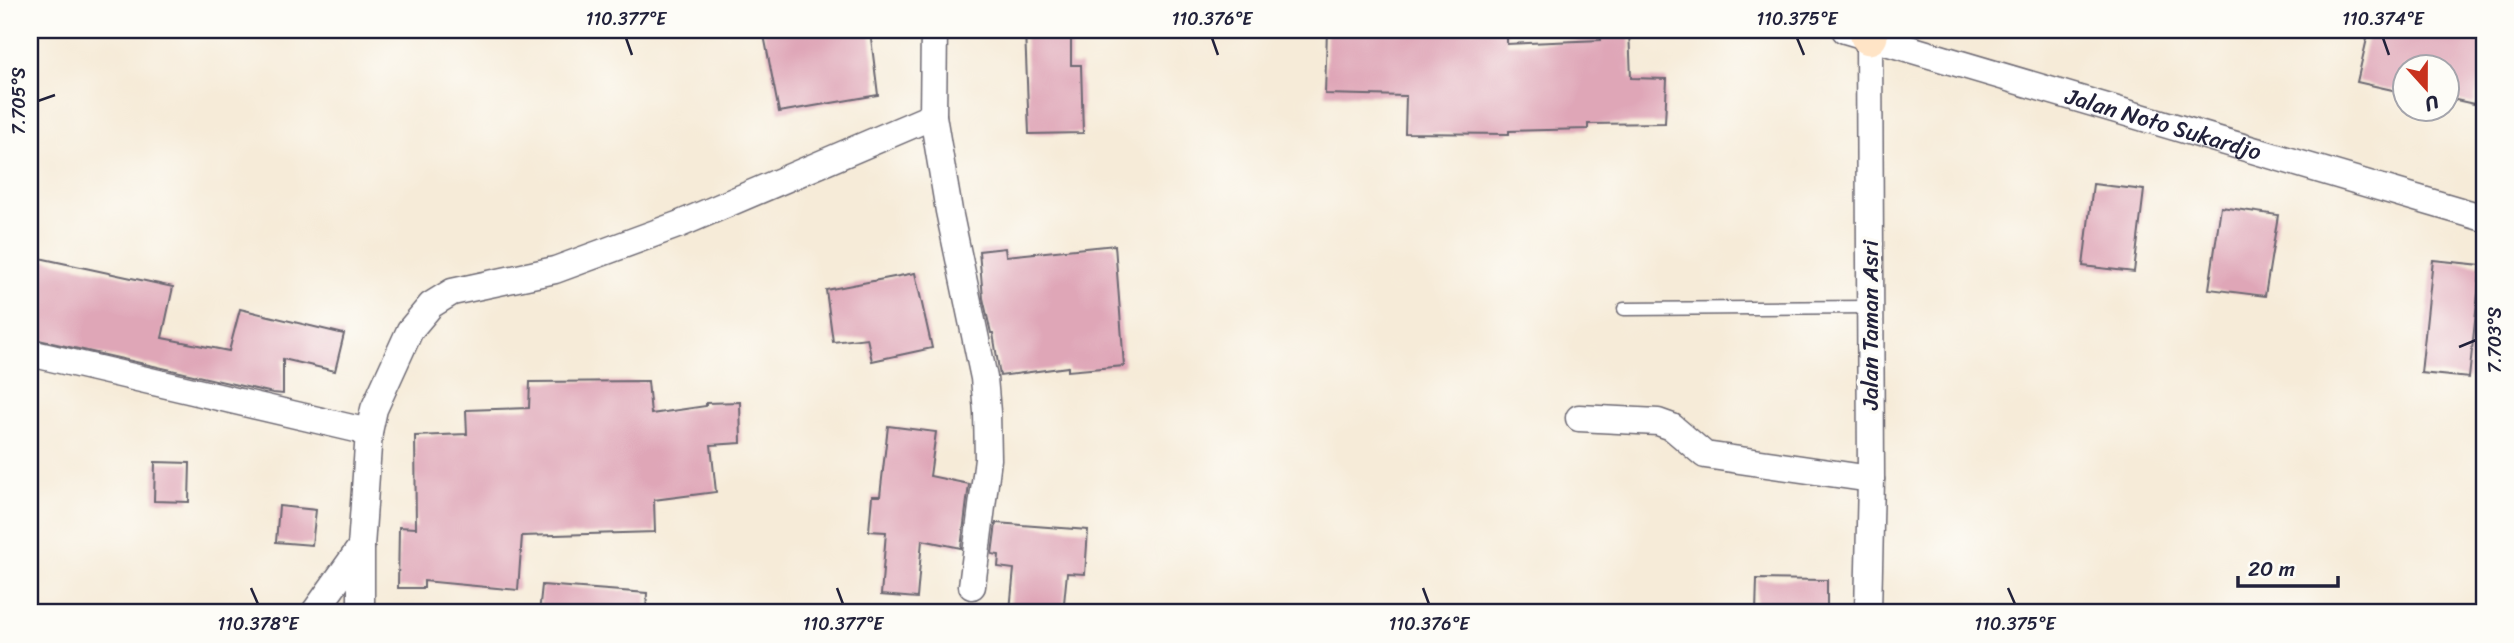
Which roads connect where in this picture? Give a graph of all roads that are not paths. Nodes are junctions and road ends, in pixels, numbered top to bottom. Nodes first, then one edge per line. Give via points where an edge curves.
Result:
1 (934, 30) edge
2 (1861, 32) edge
3 (933, 116) junction
4 (2484, 218) edge
5 (1870, 307) junction
6 (1624, 309) dead end
7 (30, 353) edge
8 (1579, 418) dead end
9 (369, 432) junction
10 (1871, 479) junction
11 (361, 547) junction
12 (972, 586) dead end
13 (314, 613) edge
14 (360, 613) edge
15 (1868, 613) edge

1 - 3 street
2 - 4 street, Jalan Noto Sukardjo
2 - 5 street, Jalan Taman Asri
3 - 9 street via 680,224 555,270 452,292 431,305 410,330 374,410
3 - 12 street via 987,412 988,459
5 - 6 lane
5 - 10 street, Jalan Taman Asri
7 - 9 street
8 - 10 street via 1658,422 1672,427 1705,454
9 - 11 street
10 - 15 street, Jalan Taman Asri
11 - 13 street
11 - 14 street

